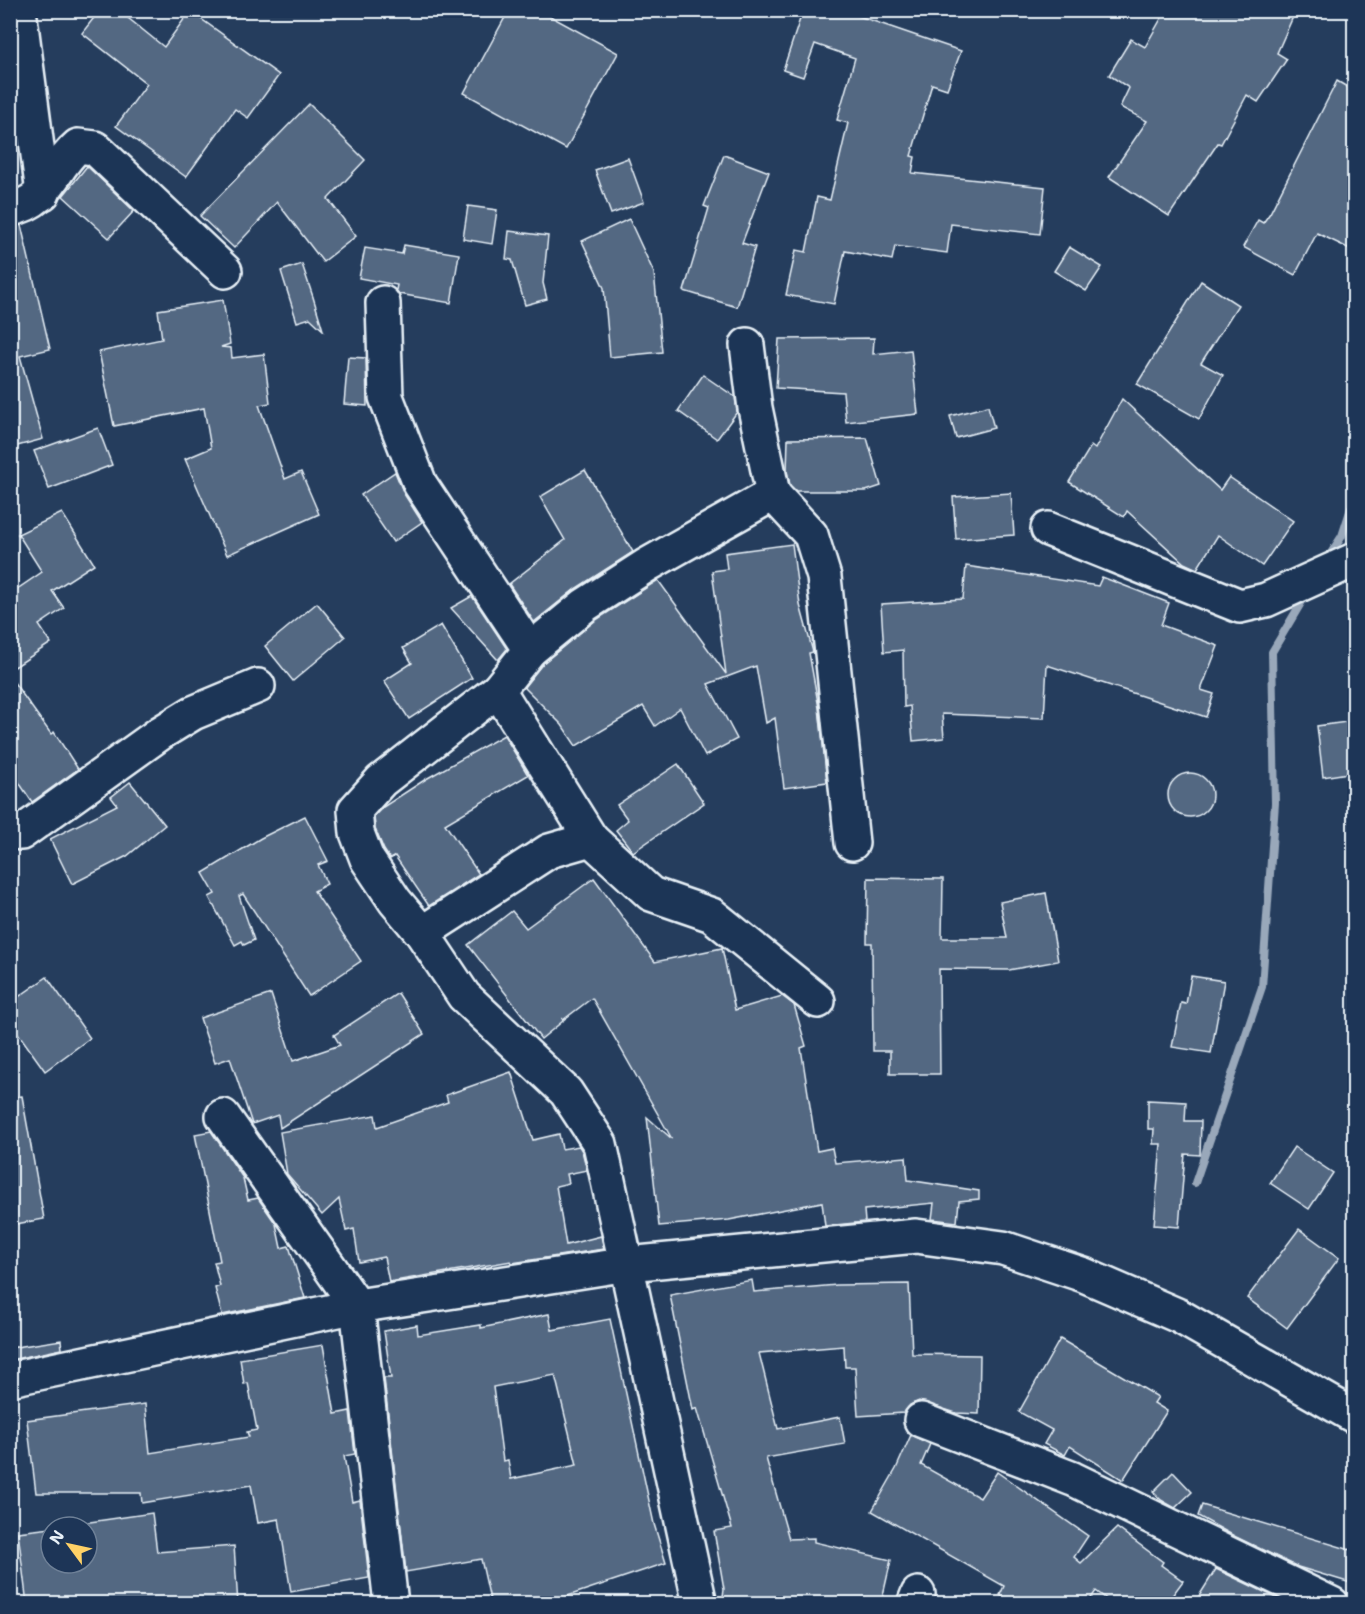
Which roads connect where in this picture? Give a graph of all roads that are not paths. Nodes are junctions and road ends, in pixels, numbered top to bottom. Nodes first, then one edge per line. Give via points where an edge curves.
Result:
1 (19, 10) edge
2 (43, 193) junction
3 (10, 209) edge
4 (225, 271) dead end
5 (383, 303) dead end
6 (747, 345) dead end
7 (773, 494) junction
8 (1048, 530) dead end
9 (1354, 560) edge
10 (530, 650) junction
11 (258, 686) dead end
12 (498, 690) junction
13 (10, 831) edge
14 (591, 839) junction
15 (852, 843) dead end
16 (422, 933) junction
17 (818, 1001) dead end
18 (223, 1116) dead end
19 (628, 1264) junction
20 (357, 1306) junction
21 (10, 1379) edge
22 (1354, 1416) edge
23 (921, 1420) dead end
24 (391, 1604) edge
25 (700, 1604) edge
26 (1332, 1604) edge

1 - 2 street
2 - 3 street via 28,206
2 - 4 street via 70,152 78,146 95,148
5 - 10 street via 386,398 420,484
6 - 7 street
7 - 10 street via 647,565 585,605
7 - 15 street via 811,535 824,577
8 - 9 street via 1240,606 1266,600
10 - 12 street
11 - 13 street via 193,713 21,833
12 - 14 street
12 - 16 street via 381,781 355,810 357,833 367,859 394,901
14 - 16 street via 549,851
14 - 17 street via 651,894 712,915
16 - 19 street via 464,996 566,1092 600,1144
18 - 20 street
19 - 20 street
19 - 22 street via 916,1236 1003,1248 1084,1275 1179,1317
19 - 25 street
20 - 21 street
20 - 24 street
23 - 26 street via 1073,1479

